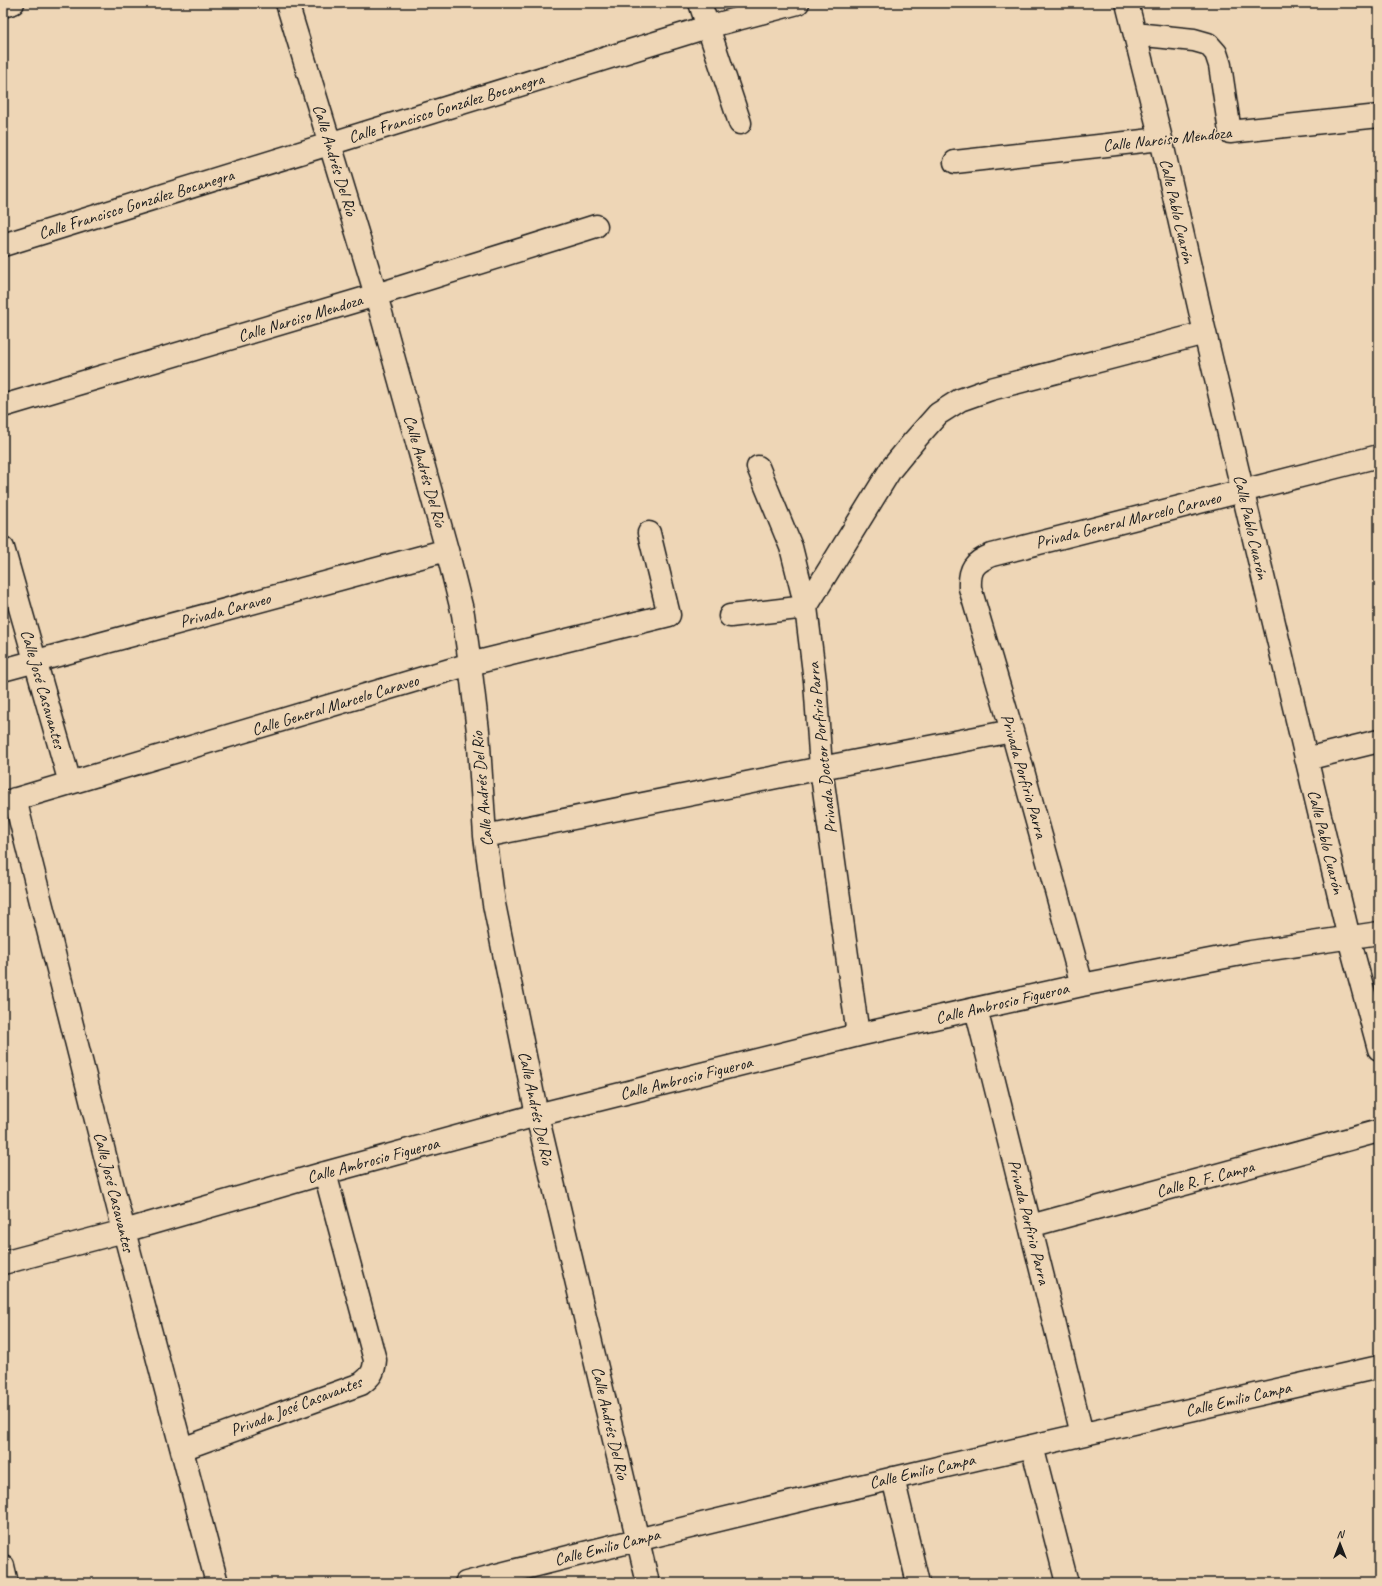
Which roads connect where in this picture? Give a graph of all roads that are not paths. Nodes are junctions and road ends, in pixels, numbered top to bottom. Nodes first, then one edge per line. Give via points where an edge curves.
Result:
1 (13, 3) edge
2 (287, 3) edge
3 (700, 3) edge
4 (798, 3) edge
5 (1127, 3) edge
6 (3, 6) edge
7 (707, 27) junction
8 (1135, 34) junction
9 (1379, 116) edge
10 (740, 123) dead end
11 (1161, 139) junction
12 (330, 144) junction
13 (955, 162) dead end
14 (596, 226) dead end
15 (3, 245) edge
16 (376, 295) junction
17 (1205, 333) junction
18 (3, 406) edge
19 (1379, 456) edge
20 (758, 467) dead end
21 (1242, 491) junction
22 (648, 533) dead end
23 (3, 548) edge
24 (447, 550) junction
25 (973, 568) joint
26 (806, 607) junction
27 (730, 616) dead end
28 (36, 661) junction
29 (470, 664) junction
30 (3, 670) edge
31 (1012, 731) junction
32 (1379, 741) edge
33 (1306, 758) junction
34 (821, 768) junction
35 (70, 783) junction
36 (9, 801) edge
37 (485, 836) junction
38 (1379, 933) edge
39 (1350, 938) junction
40 (1082, 985) junction
41 (976, 1009) junction
42 (858, 1035) junction
43 (1379, 1049) edge
44 (537, 1115) junction
45 (1379, 1131) edge
46 (325, 1173) junction
47 (1030, 1226) junction
48 (124, 1231) junction
49 (3, 1263) edge
50 (1379, 1367) edge
51 (1082, 1434) junction
52 (1032, 1446) junction
53 (182, 1449) junction
54 (893, 1478) junction
55 (637, 1539) junction
56 (3, 1566) edge
57 (7, 1583) edge
58 (217, 1583) edge
59 (466, 1583) edge
60 (648, 1583) edge
61 (918, 1583) edge
62 (1067, 1583) edge

1 - 6 street
2 - 12 street, Calle Andrés Del Río
3 - 7 street
4 - 7 street, Calle Francisco González Bocanegra
5 - 8 street, Calle Pablo Cuarón
7 - 10 street
7 - 12 street, Calle Francisco González Bocanegra
8 - 9 street, Calle Narciso Mendoza via 1194,40 1208,44 1216,53 1220,65 1230,132
8 - 11 street, Calle Pablo Cuarón
11 - 13 street, Calle Narciso Mendoza
11 - 17 street, Calle Pablo Cuarón
12 - 15 street, Calle Francisco González Bocanegra
12 - 16 street, Calle Andrés Del Río
14 - 16 street, Calle Narciso Mendoza
16 - 18 street, Calle Narciso Mendoza
16 - 24 street, Calle Andrés Del Río
17 - 21 street, Calle Pablo Cuarón
17 - 26 street via 992,389 960,400 938,414 891,469
19 - 21 street, Privada General Marcelo Caraveo
20 - 26 street, Privada Doctor Porfirio Parra via 791,547
21 - 25 street, Privada General Marcelo Caraveo via 992,555 981,559
21 - 33 street, Calle Pablo Cuarón
22 - 29 street, Calle General Marcelo Caraveo via 669,615
23 - 28 street, Calle José Casavantes
24 - 28 street, Privada Caraveo
24 - 29 street, Calle Andrés Del Río via 463,614
25 - 31 street, Privada Porfirio Parra via 970,588
26 - 27 street
26 - 34 street, Privada Doctor Porfirio Parra via 815,681
28 - 30 street, Privada Caraveo
28 - 35 street, Calle José Casavantes
29 - 35 street, Calle General Marcelo Caraveo
29 - 37 street, Calle Andrés Del Río via 481,767
31 - 34 street
31 - 40 street, Privada Porfirio Parra
32 - 33 street
33 - 39 street, Calle Pablo Cuarón
34 - 37 street
34 - 42 street, Privada Doctor Porfirio Parra
35 - 36 street, Calle General Marcelo Caraveo
36 - 48 street, Calle José Casavantes
37 - 44 street, Calle Andrés Del Río via 494,904
38 - 39 street, Calle Ambrosio Figueroa
39 - 40 street, Calle Ambrosio Figueroa via 1251,952
39 - 43 street, Calle Pablo Cuarón
40 - 41 street, Calle Ambrosio Figueroa
41 - 42 street, Calle Ambrosio Figueroa
41 - 47 street, Privada Porfirio Parra
42 - 44 street, Calle Ambrosio Figueroa
44 - 46 street, Calle Ambrosio Figueroa
44 - 55 street, Calle Andrés Del Río
45 - 47 street, Calle R. F. Campa
46 - 48 street, Calle Ambrosio Figueroa
46 - 53 street, Privada José Casavantes via 375,1360 370,1377 361,1384
47 - 51 street, Privada Porfirio Parra
48 - 49 street, Calle Ambrosio Figueroa
48 - 53 street, Calle José Casavantes
50 - 51 street, Calle Emilio Campa
51 - 52 street, Calle Emilio Campa
52 - 54 street, Calle Emilio Campa
52 - 62 street
53 - 58 street, Calle José Casavantes
54 - 55 street, Calle Emilio Campa
54 - 61 street
55 - 59 street, Calle Emilio Campa
55 - 60 street, Calle Andrés Del Río
56 - 57 street

